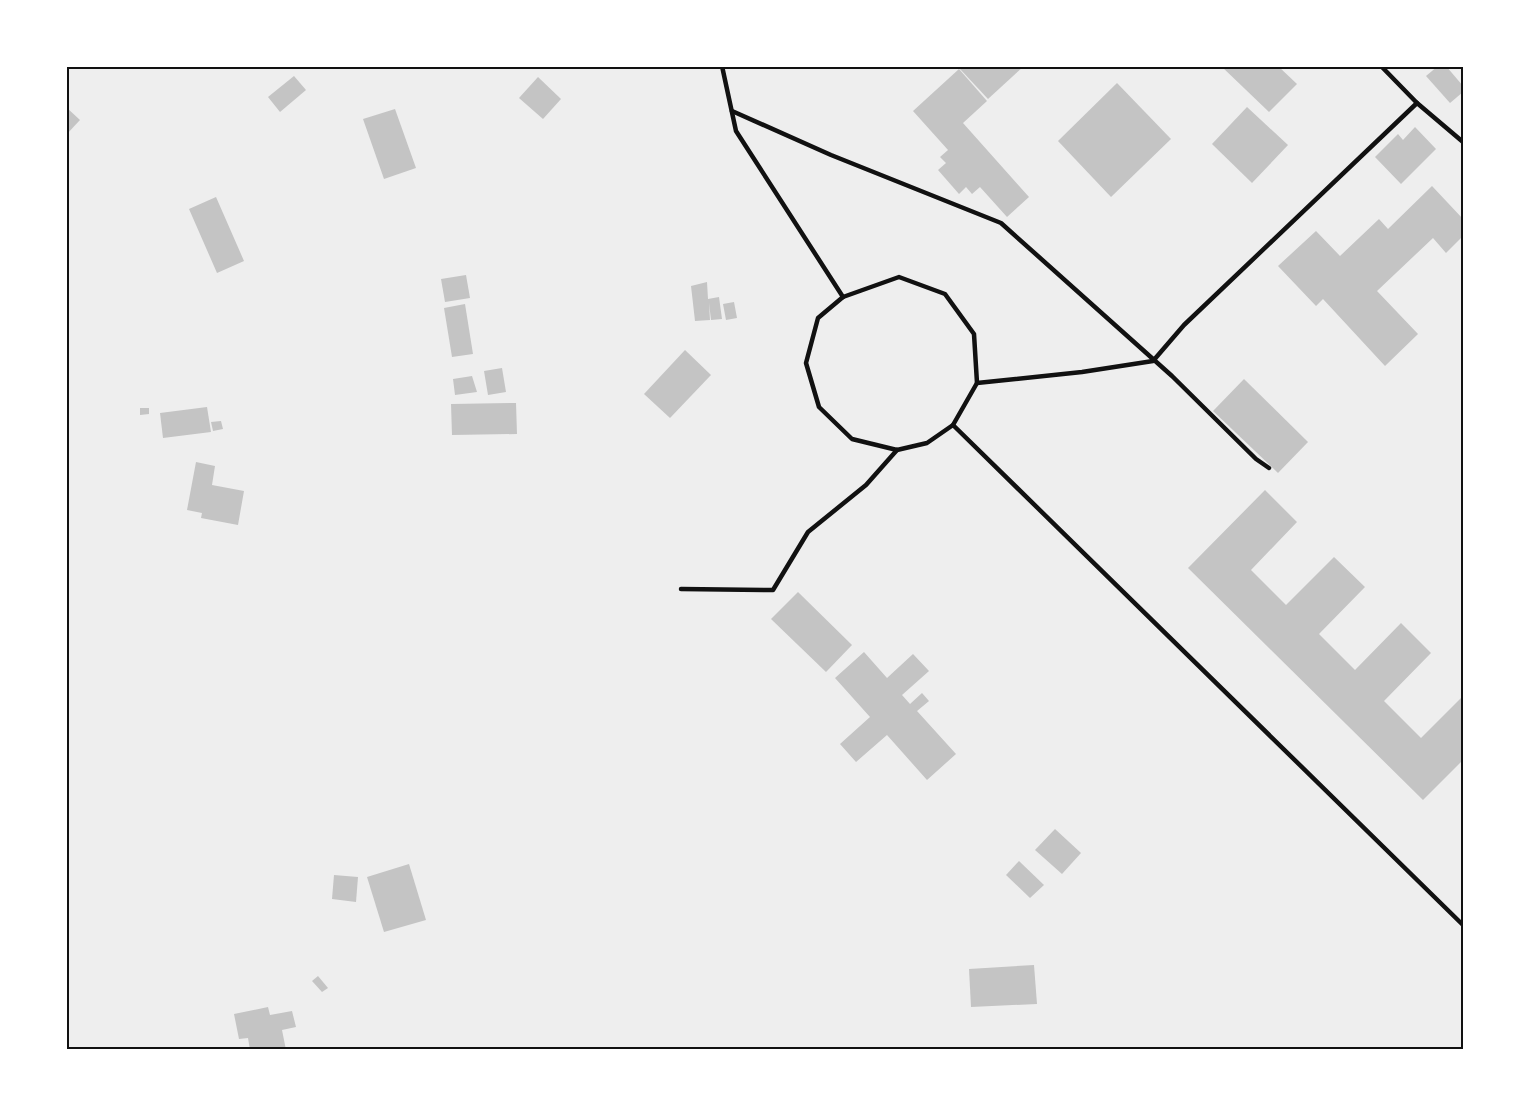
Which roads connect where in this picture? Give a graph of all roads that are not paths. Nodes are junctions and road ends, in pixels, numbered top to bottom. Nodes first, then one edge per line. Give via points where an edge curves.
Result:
1 (722, 66) edge
2 (1381, 66) edge
3 (1417, 103) junction
4 (732, 111) junction
5 (1463, 142) edge
6 (843, 297) junction
7 (1153, 361) junction
8 (977, 383) junction
9 (953, 425) junction
10 (897, 450) junction
11 (1269, 468) dead end
12 (681, 589) dead end
13 (1463, 925) edge

1 - 4 lane
2 - 3 lane
3 - 5 lane
3 - 7 lane via 1184,325
4 - 6 lane via 736,131
4 - 7 lane via 1001,223
6 - 8 lane via 899,276 945,294 974,334
6 - 10 lane via 818,318 806,363 819,407 852,440
7 - 8 lane
7 - 11 lane
8 - 9 lane
9 - 10 lane via 927,443
9 - 13 lane
10 - 12 lane via 866,485 808,532 773,590

